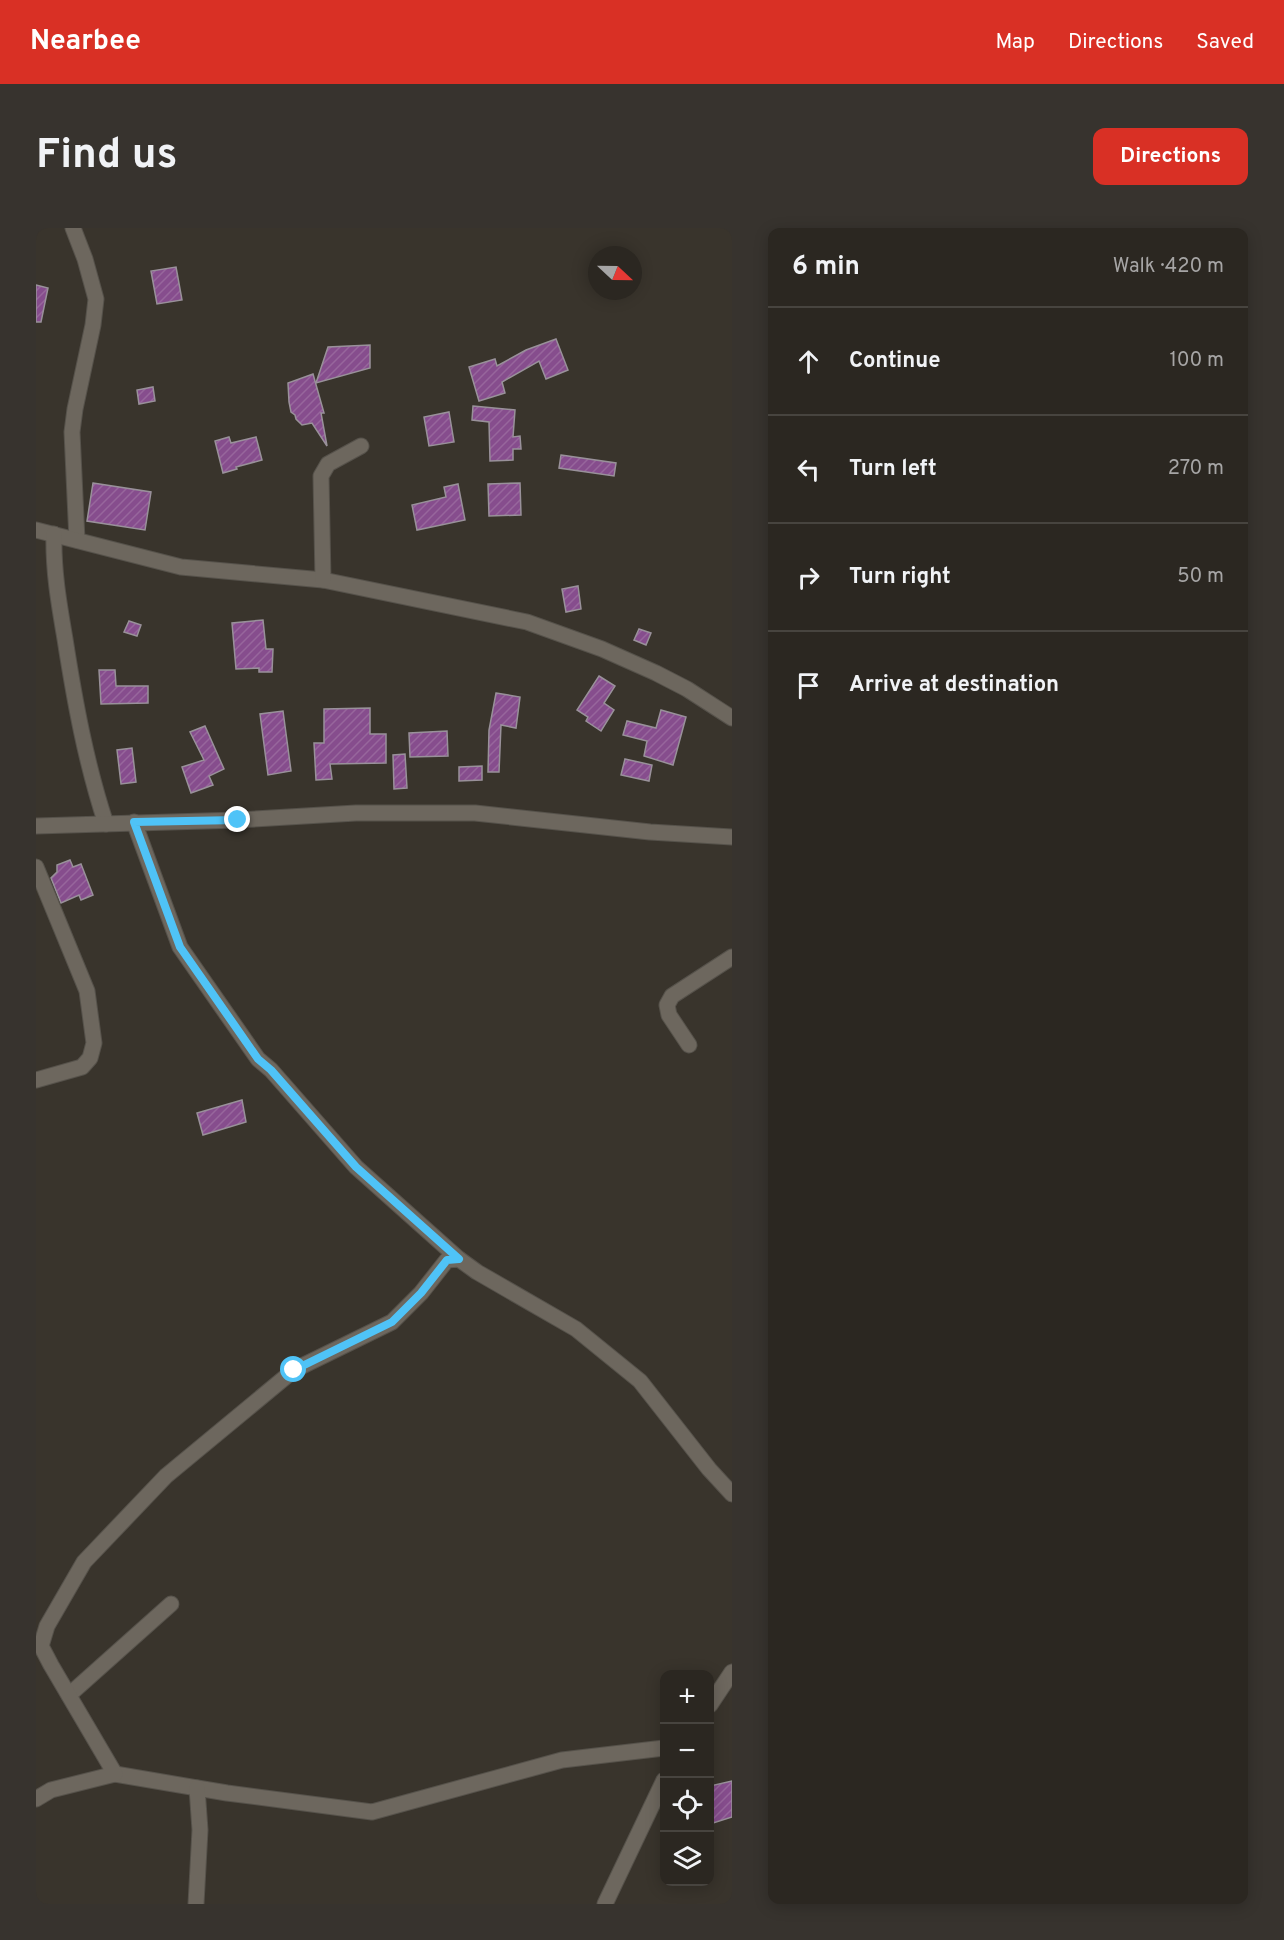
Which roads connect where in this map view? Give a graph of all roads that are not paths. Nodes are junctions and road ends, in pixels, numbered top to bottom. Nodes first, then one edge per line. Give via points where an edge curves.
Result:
1 (73, 228) edge
2 (361, 446) dead end
3 (36, 530) edge
4 (54, 534) junction
5 (77, 540) junction
6 (323, 580) junction
7 (732, 718) edge
8 (134, 822) junction
9 (106, 824) junction
10 (36, 826) edge
11 (732, 837) edge
12 (36, 867) edge
13 (732, 957) edge
14 (689, 1045) dead end
15 (36, 1080) edge
16 (459, 1259) junction
17 (732, 1494) edge
18 (171, 1604) dead end
19 (39, 1646) edge
20 (732, 1672) edge
21 (69, 1695) junction
22 (714, 1699) edge
23 (660, 1748) edge
24 (115, 1774) junction
25 (197, 1788) junction
26 (660, 1788) edge
27 (36, 1799) edge
28 (196, 1904) edge
29 (605, 1904) edge

1 - 5 street via 96,299 72,432
2 - 6 street via 328,464 321,476
3 - 4 street
4 - 5 street
4 - 9 street via 53,562 72,687 86,760
5 - 6 street via 181,567
6 - 7 street via 527,622 656,674
8 - 9 street
8 - 11 street via 356,813 475,813
8 - 16 street via 180,947 258,1059 356,1167
9 - 10 street
12 - 15 street via 87,992 94,1043 90,1058 82,1067
13 - 14 street via 672,996 667,1005 669,1015
16 - 17 street via 576,1329 640,1381
16 - 19 street via 447,1260 392,1322 294,1370 166,1476 84,1563
18 - 21 street
19 - 21 street
20 - 22 street
21 - 24 street
23 - 25 street via 562,1760 372,1812
24 - 25 street
24 - 27 street via 51,1790
25 - 28 street via 200,1830
26 - 29 street

